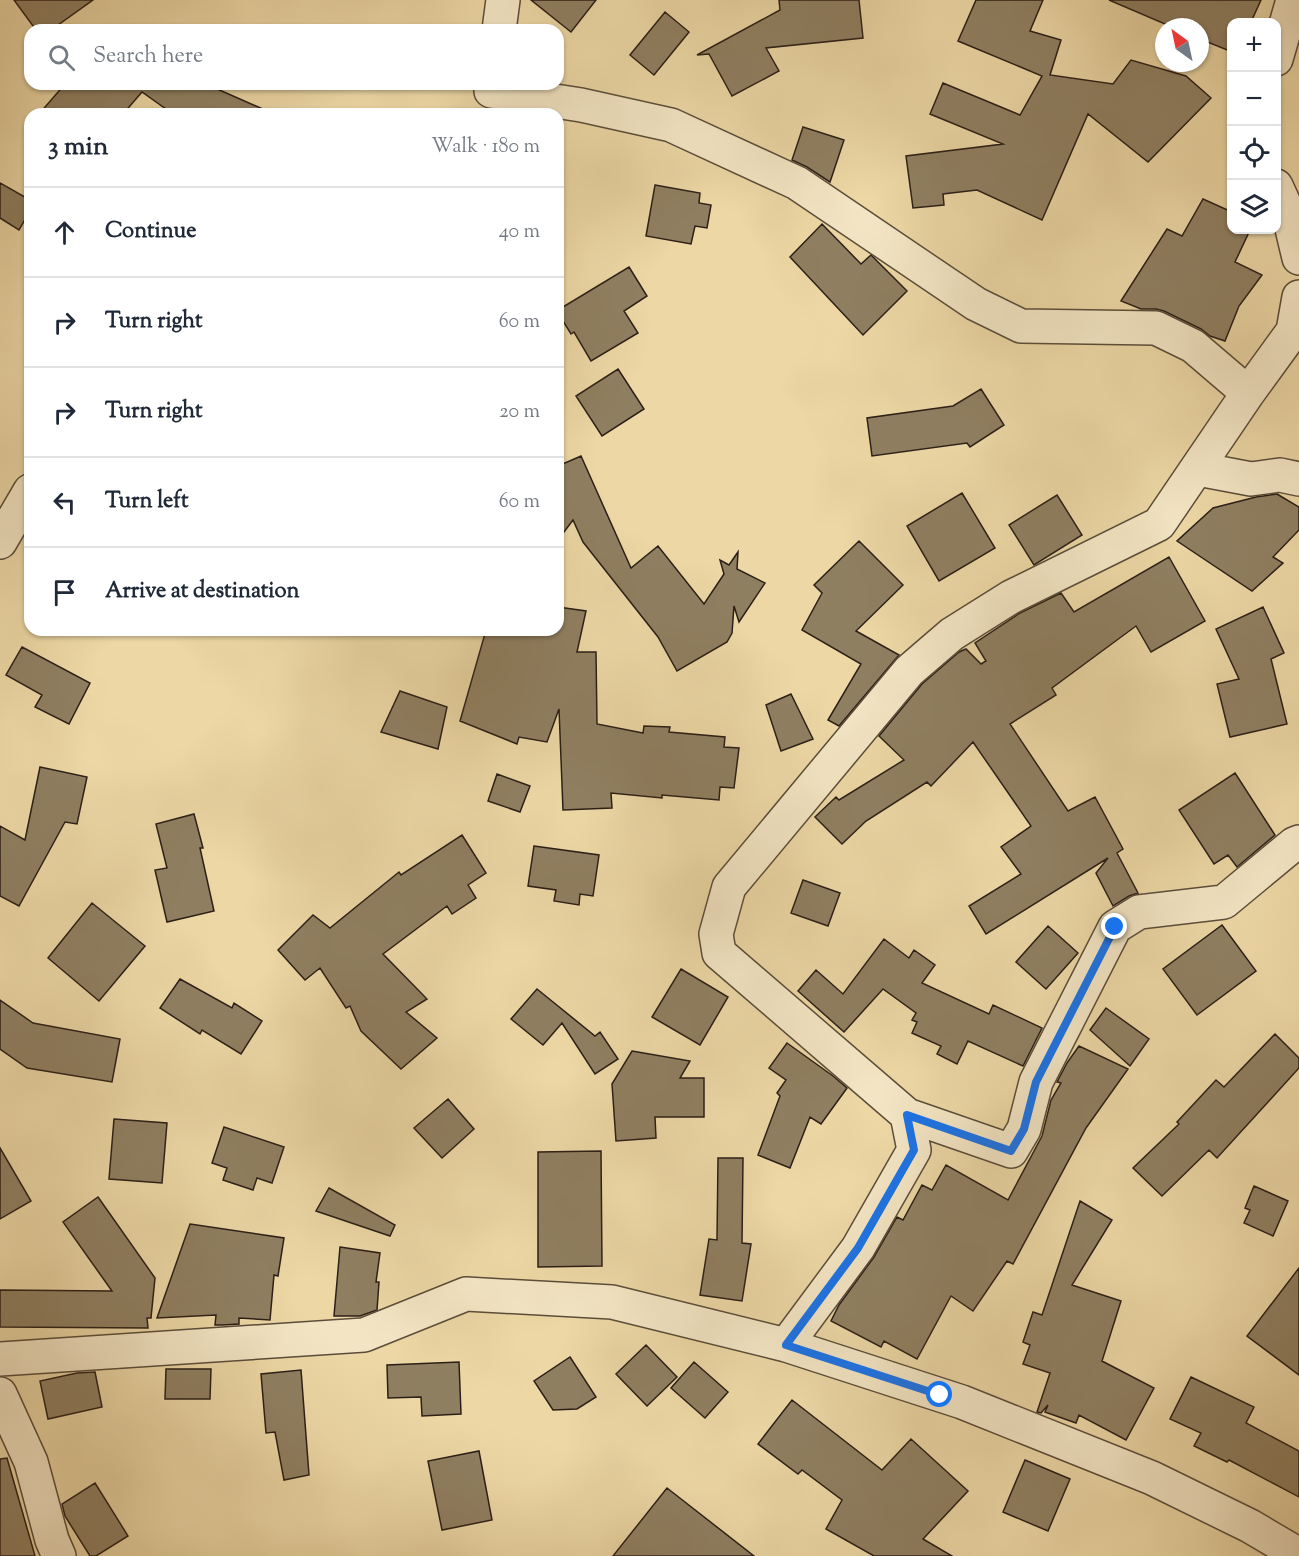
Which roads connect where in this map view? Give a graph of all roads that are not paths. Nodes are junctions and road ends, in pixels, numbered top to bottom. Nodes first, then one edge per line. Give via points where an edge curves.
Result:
1 (504, 0) edge
2 (1293, 0) edge
3 (500, 24) edge
4 (1281, 42) edge
5 (488, 96) edge
6 (1281, 197) edge
7 (1299, 258) edge
8 (1299, 297) edge
9 (1248, 393) junction
10 (1198, 469) junction
11 (1299, 480) edge
12 (24, 501) edge
13 (0, 542) edge
14 (1299, 842) edge
15 (907, 1115) junction
16 (786, 1345) junction
17 (0, 1359) edge
18 (0, 1394) edge
19 (1299, 1555) edge
20 (59, 1556) edge

1 - 3 street
2 - 4 street
5 - 9 street via 581,105 671,125 797,183 976,304 1021,326 1156,328 1193,346
6 - 7 street
8 - 9 street via 1293,331
9 - 10 street
10 - 11 street via 1251,478 1280,475
10 - 15 street via 1160,524 1011,597 952,634 909,671 729,887 716,934 719,953
12 - 13 street
14 - 15 street via 1224,902 1139,912 1115,927 1036,1082 1024,1129 1011,1151
15 - 16 street via 914,1150 858,1248
16 - 17 street via 612,1302 466,1294 364,1335
16 - 19 street via 963,1402 1152,1478
18 - 20 street via 31,1462

